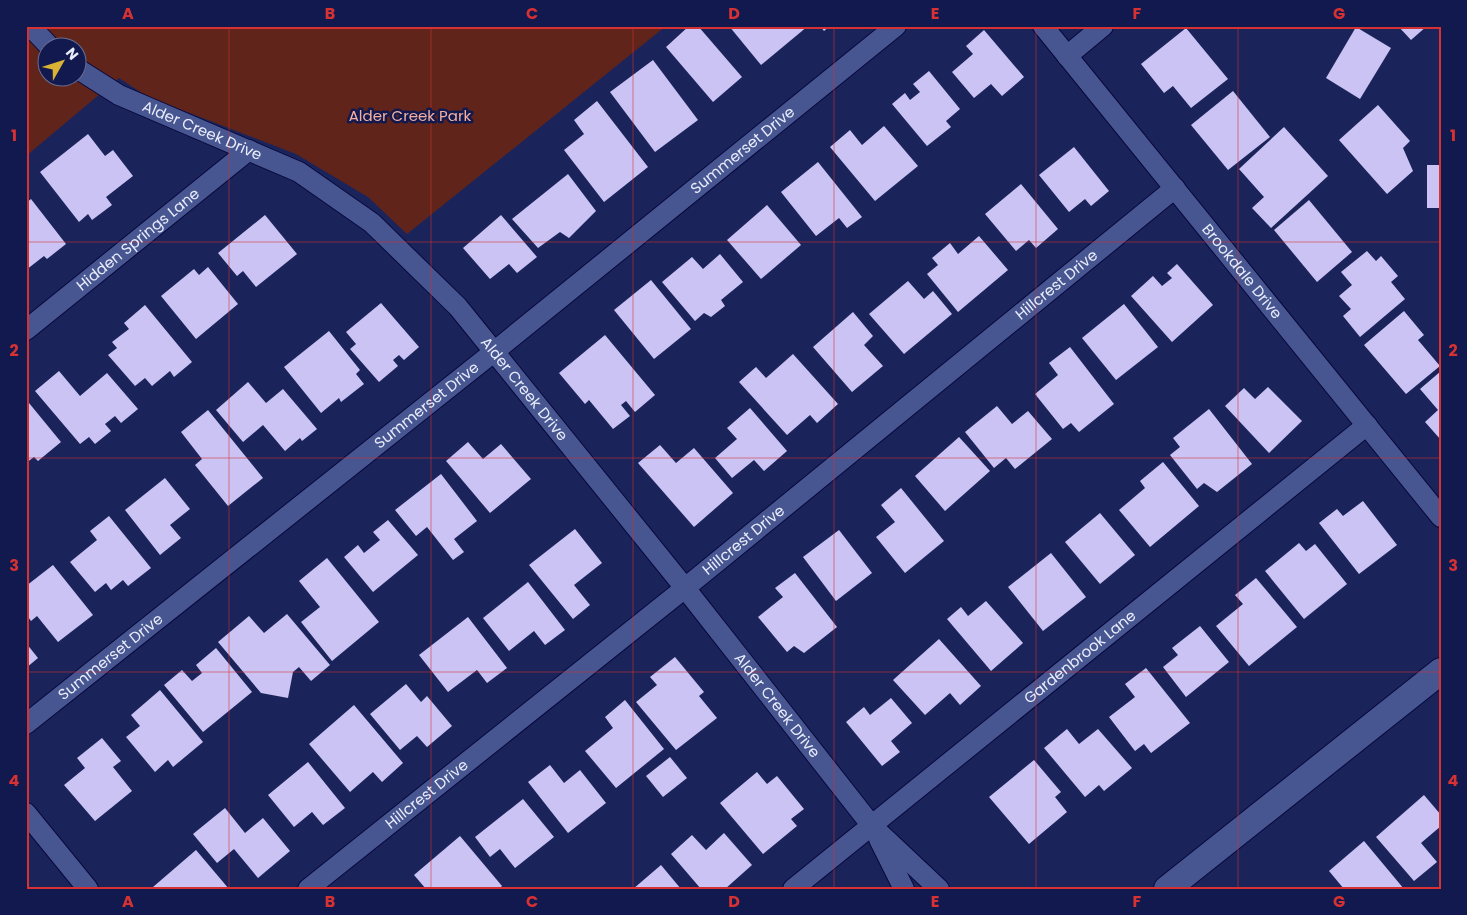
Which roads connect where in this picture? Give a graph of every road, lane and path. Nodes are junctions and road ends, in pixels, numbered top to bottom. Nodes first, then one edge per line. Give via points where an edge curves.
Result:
1 (30, 26) edge
2 (896, 26) edge
3 (1043, 26) edge
4 (1103, 26) edge
5 (41, 38) edge
6 (1067, 56) junction
7 (88, 75) edge
8 (249, 150) junction
9 (1175, 188) junction
10 (26, 330) edge
11 (495, 351) junction
12 (1366, 426) junction
13 (1441, 517) edge
14 (685, 588) junction
15 (1441, 671) edge
16 (26, 724) edge
17 (26, 813) edge
18 (872, 826) junction
19 (88, 889) edge
20 (308, 889) edge
21 (794, 889) edge
22 (904, 889) edge
23 (939, 889) edge
24 (1167, 889) edge

1 - 5 street
2 - 11 street, Summerset Drive
3 - 6 street, Brookdale Drive
4 - 6 street
6 - 9 street, Brookdale Drive
7 - 8 street, Alder Creek Drive via 119,95
8 - 10 street, Hidden Springs Lane
8 - 11 street, Alder Creek Drive via 299,172 372,223 458,307
9 - 12 street, Brookdale Drive
9 - 14 street, Hillcrest Drive
11 - 14 street, Alder Creek Drive
11 - 16 street, Summerset Drive
12 - 13 street, Brookdale Drive
12 - 18 street, Gardenbrook Lane
14 - 18 street, Alder Creek Drive
14 - 20 street, Hillcrest Drive
15 - 24 street
17 - 19 street
18 - 21 street, Gardenbrook Lane
18 - 22 street, Alder Creek Drive
18 - 23 street, Alder Creek Drive

